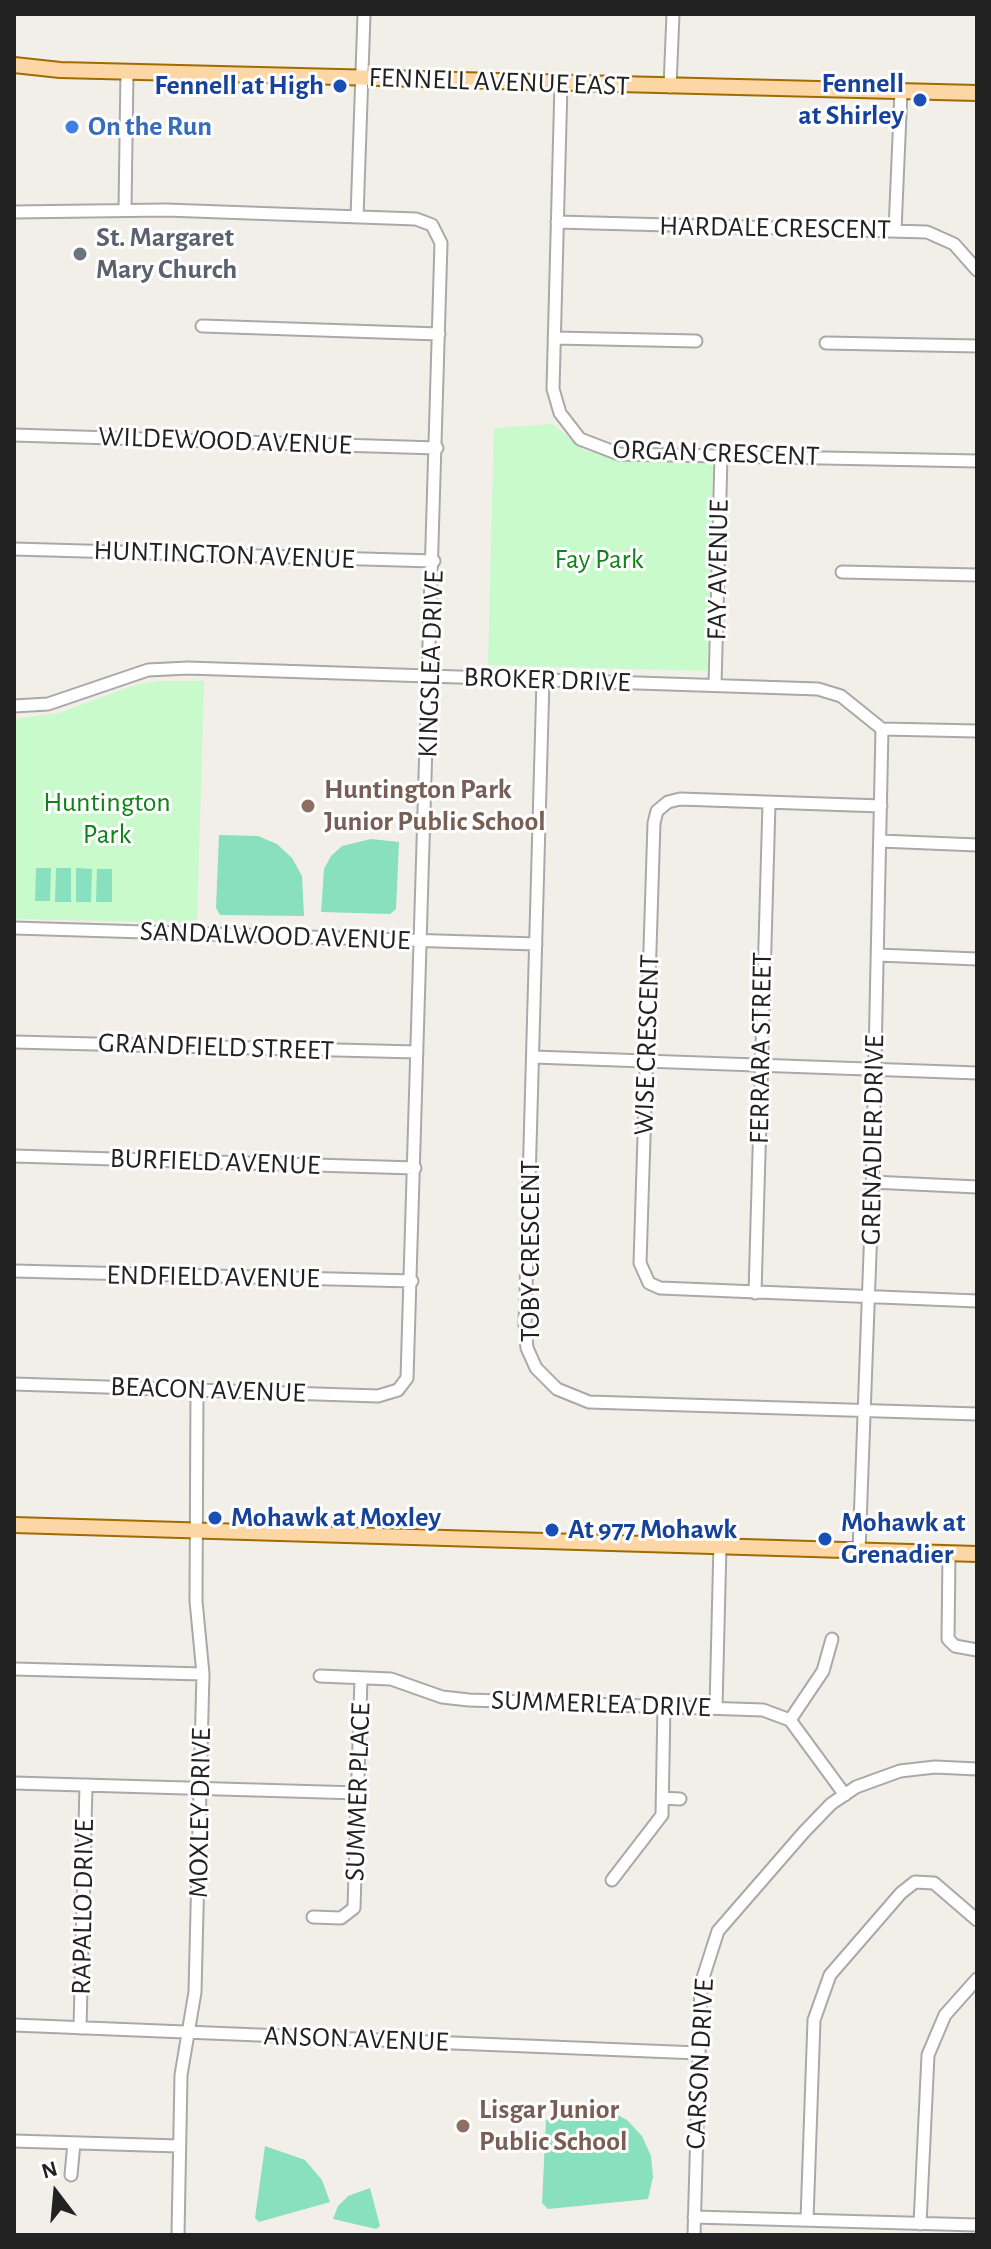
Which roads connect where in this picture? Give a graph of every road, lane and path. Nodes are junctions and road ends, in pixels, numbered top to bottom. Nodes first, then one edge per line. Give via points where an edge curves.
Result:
1 (364, 14) edge
2 (673, 14) edge
3 (16, 69) edge
4 (127, 71) junction
5 (360, 78) junction
6 (561, 84) junction
7 (670, 87) junction
8 (901, 91) junction
9 (977, 93) edge
10 (125, 209) junction
11 (16, 211) edge
12 (357, 217) junction
13 (557, 222) junction
14 (895, 230) junction
15 (977, 270) edge
16 (202, 326) dead end
17 (439, 334) junction
18 (554, 338) junction
19 (696, 341) dead end
20 (826, 343) dead end
21 (977, 346) edge
22 (14, 435) edge
23 (437, 448) junction
24 (721, 456) junction
25 (977, 461) edge
26 (14, 549) edge
27 (434, 561) junction
28 (842, 572) dead end
29 (977, 575) edge
30 (430, 676) junction
31 (543, 680) junction
32 (715, 685) junction
33 (14, 706) edge
34 (882, 729) junction
35 (977, 731) edge
36 (769, 804) junction
37 (881, 806) junction
38 (880, 841) junction
39 (977, 845) edge
40 (14, 928) edge
41 (422, 940) junction
42 (536, 944) junction
43 (878, 955) junction
44 (977, 959) edge
45 (14, 1042) edge
46 (417, 1052) junction
47 (534, 1057) junction
48 (647, 1060) junction
49 (762, 1065) junction
50 (875, 1069) junction
51 (977, 1073) edge
52 (14, 1156) edge
53 (415, 1168) junction
54 (872, 1182) junction
55 (977, 1187) edge
56 (14, 1271) edge
57 (412, 1281) junction
58 (755, 1293) junction
59 (868, 1297) junction
60 (977, 1301) edge
61 (14, 1384) edge
62 (197, 1389) junction
63 (400, 1389) joint
64 (864, 1411) junction
65 (977, 1414) edge
66 (14, 1525) edge
67 (196, 1528) junction
68 (720, 1545) junction
69 (859, 1551) junction
70 (949, 1553) junction
71 (977, 1554) edge
72 (832, 1639) dead end
73 (977, 1650) edge
74 (14, 1669) edge
75 (203, 1674) junction
76 (320, 1676) dead end
77 (361, 1678) junction
78 (664, 1705) junction
79 (716, 1707) junction
80 (790, 1720) junction
81 (977, 1769) edge
82 (14, 1783) edge
83 (86, 1785) junction
84 (200, 1789) junction
85 (358, 1793) junction
86 (845, 1795) junction
87 (663, 1798) junction
88 (680, 1799) dead end
89 (612, 1880) dead end
90 (313, 1917) dead end
91 (977, 1920) edge
92 (977, 1979) edge
93 (14, 2025) edge
94 (80, 2028) junction
95 (189, 2033) junction
96 (698, 2053) junction
97 (14, 2141) edge
98 (74, 2143) junction
99 (179, 2146) junction
100 (71, 2175) dead end
101 (694, 2217) junction
102 (807, 2219) junction
103 (920, 2224) junction
104 (977, 2225) edge
105 (178, 2235) edge
106 (694, 2235) edge

1 - 5 street
2 - 7 street
3 - 4 main road, FENNELL AVENUE EAST
4 - 5 main road, FENNELL AVENUE EAST
4 - 10 street
5 - 6 main road, FENNELL AVENUE EAST
5 - 12 street
6 - 7 main road, FENNELL AVENUE EAST
6 - 13 street, ORGAN CRESCENT
7 - 8 main road, FENNELL AVENUE EAST
8 - 9 main road, FENNELL AVENUE EAST
8 - 14 street
10 - 11 street
10 - 12 street
12 - 17 street, KINGSLEA DRIVE via 416,219 432,225 441,243
13 - 14 street, HARDALE CRESCENT
13 - 18 street, ORGAN CRESCENT
14 - 15 street, HARDALE CRESCENT via 942,237
16 - 17 street
17 - 23 street, KINGSLEA DRIVE
18 - 19 street
18 - 24 street, ORGAN CRESCENT via 553,389 560,413 580,439 619,454
20 - 21 street
22 - 23 street, WILDEWOOD AVENUE
23 - 27 street, KINGSLEA DRIVE
24 - 25 street, ORGAN CRESCENT
24 - 32 street, FAY AVENUE
26 - 27 street, HUNTINGTON AVENUE
27 - 30 street, KINGSLEA DRIVE
28 - 29 street
30 - 31 street, BROKER DRIVE
30 - 33 street, BROKER DRIVE via 157,668 48,704
30 - 41 street, KINGSLEA DRIVE
31 - 32 street, BROKER DRIVE
31 - 42 street, TOBY CRESCENT
32 - 34 street, BROKER DRIVE via 818,689 841,696
34 - 35 street
34 - 37 street, GRENADIER DRIVE
36 - 37 street, WISE CRESCENT
36 - 48 street, WISE CRESCENT via 680,799 657,811
36 - 49 street, FERRARA STREET
37 - 38 street, GRENADIER DRIVE
38 - 39 street
38 - 43 street, GRENADIER DRIVE
40 - 41 street, SANDALWOOD AVENUE
41 - 42 street, SANDALWOOD AVENUE
41 - 46 street, KINGSLEA DRIVE
42 - 47 street, TOBY CRESCENT
43 - 44 street
43 - 50 street, GRENADIER DRIVE
45 - 46 street, GRANDFIELD STREET
46 - 53 street, KINGSLEA DRIVE
47 - 48 street
47 - 64 street, TOBY CRESCENT via 525,1337 547,1382 589,1402
48 - 49 street
48 - 58 street, WISE CRESCENT via 640,1263 644,1276 660,1288
49 - 50 street
49 - 58 street, FERRARA STREET
50 - 51 street
50 - 54 street, GRENADIER DRIVE
52 - 53 street, BURFIELD AVENUE
53 - 57 street, KINGSLEA DRIVE
54 - 55 street
54 - 59 street, GRENADIER DRIVE
56 - 57 street, ENDFIELD AVENUE
57 - 63 street, KINGSLEA DRIVE via 409,1370
58 - 59 street, WISE CRESCENT
59 - 60 street, WISE CRESCENT
59 - 64 street, GRENADIER DRIVE
61 - 62 street, BEACON AVENUE
62 - 63 street, BEACON AVENUE via 376,1396
62 - 67 street, MOXLEY DRIVE
64 - 65 street, TOBY CRESCENT
64 - 69 street, GRENADIER DRIVE
66 - 67 main road
67 - 68 main road
67 - 75 street, MOXLEY DRIVE
68 - 69 main road
68 - 79 street
69 - 70 main road
70 - 71 main road
70 - 73 street via 948,1639 955,1646
72 - 80 street via 823,1671
74 - 75 street
75 - 84 street, MOXLEY DRIVE
76 - 77 street, SUMMERLEA DRIVE
77 - 78 street, SUMMERLEA DRIVE via 391,1679 442,1697 469,1700
77 - 85 street, SUMMER PLACE
78 - 79 street, SUMMERLEA DRIVE
78 - 87 street
79 - 80 street, SUMMERLEA DRIVE via 763,1710
80 - 86 street
81 - 86 street, CARSON DRIVE via 900,1771 876,1777
82 - 83 street
83 - 84 street
83 - 94 street, RAPALLO DRIVE
84 - 85 street
84 - 95 street, MOXLEY DRIVE via 196,1985
85 - 90 street, SUMMER PLACE via 354,1908 341,1918
86 - 96 street, CARSON DRIVE via 804,1832 718,1931 702,1976
87 - 88 street
87 - 89 street via 659,1823
91 - 102 street via 934,1883 915,1882 827,1980 814,2020
92 - 103 street via 945,2015 928,2055
93 - 94 street, ANSON AVENUE
94 - 95 street, ANSON AVENUE
95 - 96 street, ANSON AVENUE
95 - 99 street, MOXLEY DRIVE via 181,2070
96 - 101 street, CARSON DRIVE
97 - 98 street
98 - 99 street
98 - 100 street
99 - 105 street, MOXLEY DRIVE
101 - 102 street
101 - 106 street, CARSON DRIVE
102 - 103 street
103 - 104 street

